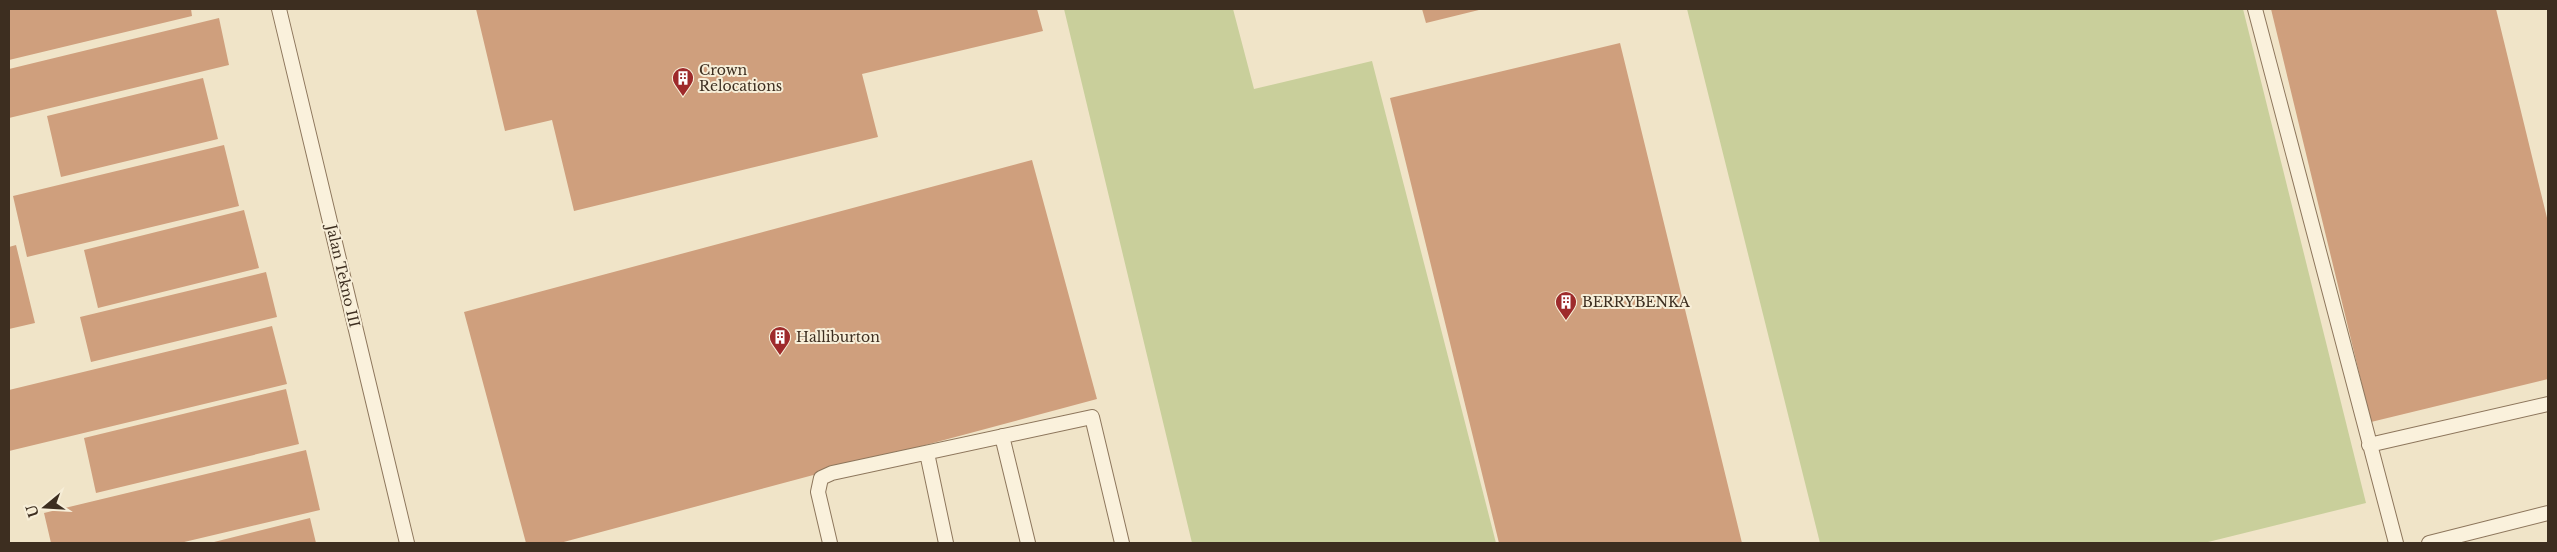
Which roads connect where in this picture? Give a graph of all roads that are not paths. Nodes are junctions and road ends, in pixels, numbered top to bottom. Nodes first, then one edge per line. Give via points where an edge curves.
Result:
1 (279, 9) edge
2 (2255, 9) edge
3 (2548, 404) edge
4 (1002, 436) junction
5 (2369, 445) junction
6 (926, 453) junction
7 (2548, 513) edge
8 (407, 543) edge
9 (830, 543) edge
10 (946, 543) edge
11 (1028, 543) edge
12 (1122, 543) edge
13 (2396, 543) edge
14 (2429, 543) edge

1 - 8 lane, Jalan Tekno III
2 - 5 lane
3 - 5 lane
4 - 6 lane
4 - 11 lane
4 - 12 lane via 1092,417
5 - 13 lane
6 - 9 lane via 821,478 818,492
6 - 10 lane
7 - 14 lane

